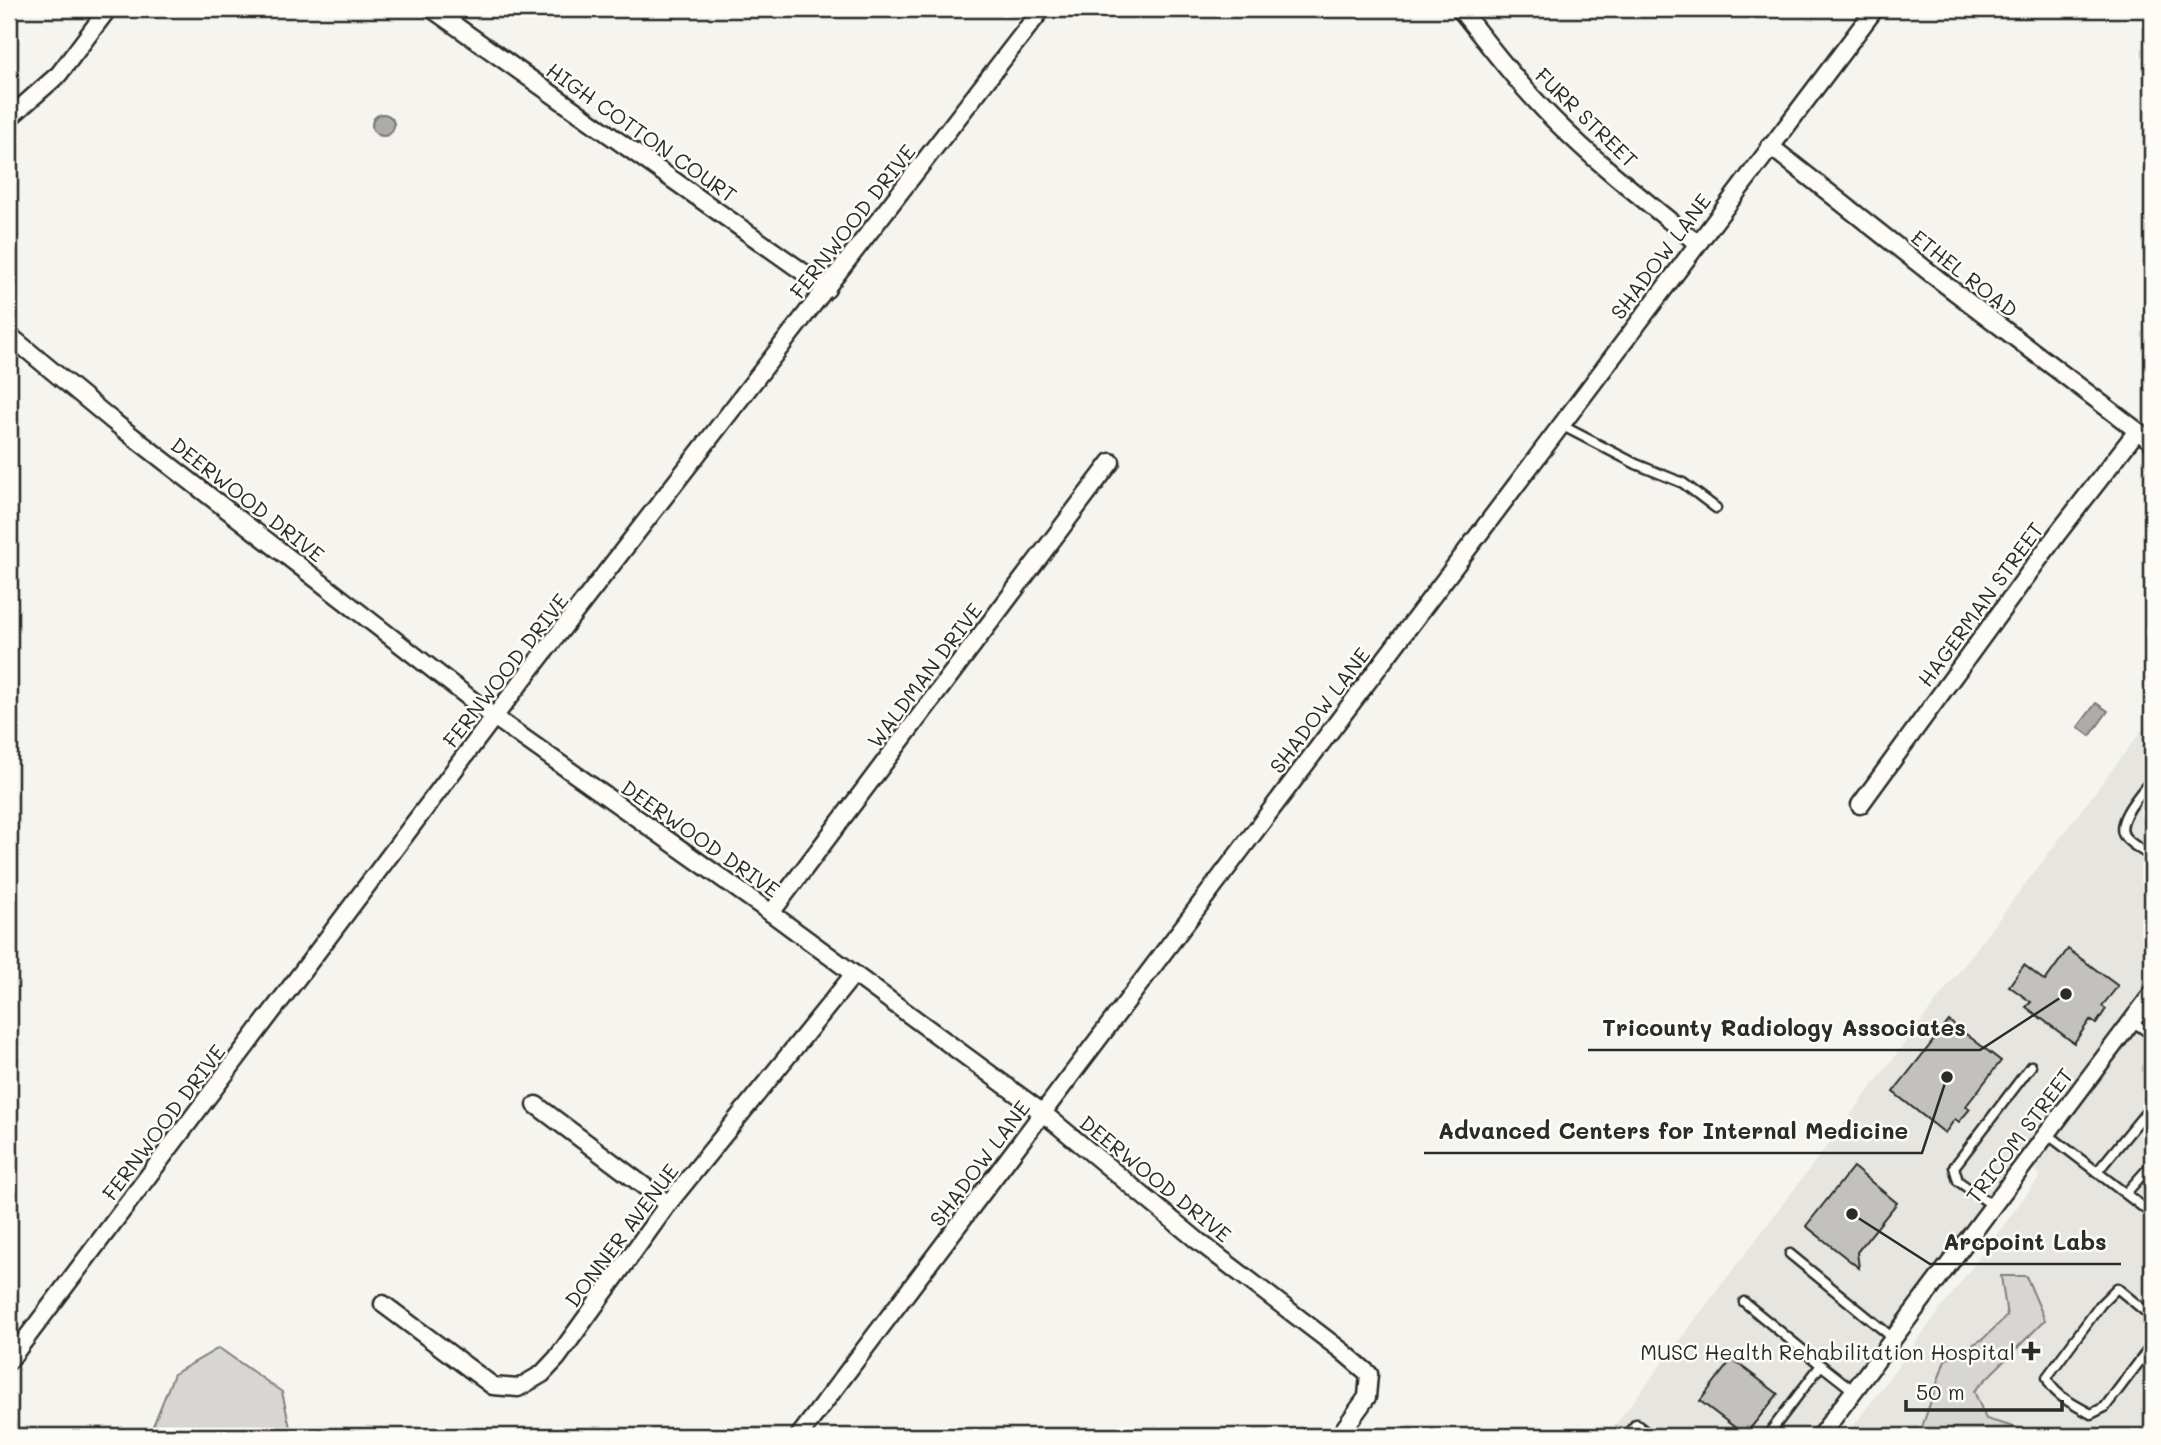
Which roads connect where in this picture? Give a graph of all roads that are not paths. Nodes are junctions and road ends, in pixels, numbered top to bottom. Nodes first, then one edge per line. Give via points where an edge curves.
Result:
1 (108, 9) edge
2 (432, 9) edge
3 (1042, 9) edge
4 (1460, 9) edge
5 (1875, 9) edge
6 (9, 118) edge
7 (1770, 146) junction
8 (1697, 243) junction
9 (827, 289) junction
10 (9, 335) edge
11 (1559, 424) junction
12 (2137, 431) junction
13 (2152, 442) edge
14 (1111, 462) dead end
15 (1716, 508) dead end
16 (494, 717) junction
17 (2152, 779) edge
18 (1860, 805) dead end
19 (2152, 857) edge
20 (771, 913) junction
21 (854, 974) junction
22 (2152, 994) edge
23 (2133, 1022) junction
24 (2152, 1035) edge
25 (2031, 1066) dead end
26 (536, 1105) dead end
27 (2152, 1105) edge
28 (1043, 1113) junction
29 (2046, 1133) junction
30 (2152, 1164) edge
31 (2097, 1172) junction
32 (2126, 1194) junction
33 (668, 1204) junction
34 (1992, 1205) junction
35 (2152, 1214) edge
36 (1790, 1254) dead end
37 (1744, 1302) dead end
38 (383, 1304) dead end
39 (2152, 1317) edge
40 (1893, 1338) junction
41 (2152, 1345) edge
42 (9, 1361) edge
43 (1821, 1366) junction
44 (1854, 1391) junction
45 (799, 1436) edge
46 (1339, 1436) edge
47 (1626, 1436) edge
48 (1651, 1436) edge
49 (1767, 1436) edge
50 (1820, 1436) edge

1 - 6 street via 58,74
2 - 9 street, HIGH COTTON COURT
3 - 9 street, FERNWOOD DRIVE
4 - 8 street, FURR STREET via 1553,119
5 - 7 street, SHADOW LANE
7 - 8 street, SHADOW LANE
7 - 12 street, ETHEL ROAD
8 - 11 street, SHADOW LANE
9 - 16 street, FERNWOOD DRIVE
10 - 16 street, DEERWOOD DRIVE
11 - 15 lane via 1683,483
11 - 28 street, SHADOW LANE
12 - 13 street, ETHEL ROAD
12 - 18 street, HAGERMAN STREET
14 - 20 street, WALDMAN DRIVE
16 - 20 street, DEERWOOD DRIVE
16 - 42 street, FERNWOOD DRIVE
17 - 19 lane via 2125,814 2121,829
20 - 21 street, DEERWOOD DRIVE
21 - 28 street, DEERWOOD DRIVE
21 - 33 street, DONNER AVENUE
22 - 23 street, TRICOM STREET
23 - 24 lane
23 - 29 street, TRICOM STREET
25 - 34 lane via 1954,1167 1958,1181
26 - 33 street
27 - 31 lane
28 - 45 street, SHADOW LANE
28 - 46 street, DEERWOOD DRIVE via 1369,1374 1367,1397
29 - 31 lane
29 - 34 street, TRICOM STREET
30 - 32 lane
31 - 32 lane
32 - 35 lane
33 - 38 street, DONNER AVENUE via 556,1358 542,1374 518,1388 493,1386
34 - 40 street, TRICOM STREET
36 - 40 lane
37 - 43 lane
39 - 41 lane via 2117,1288 2047,1377 2049,1383 2091,1414 2105,1407
40 - 44 street, TRICOM STREET
43 - 44 lane
43 - 49 lane
44 - 50 street, TRICOM STREET
47 - 48 lane via 1636,1424

